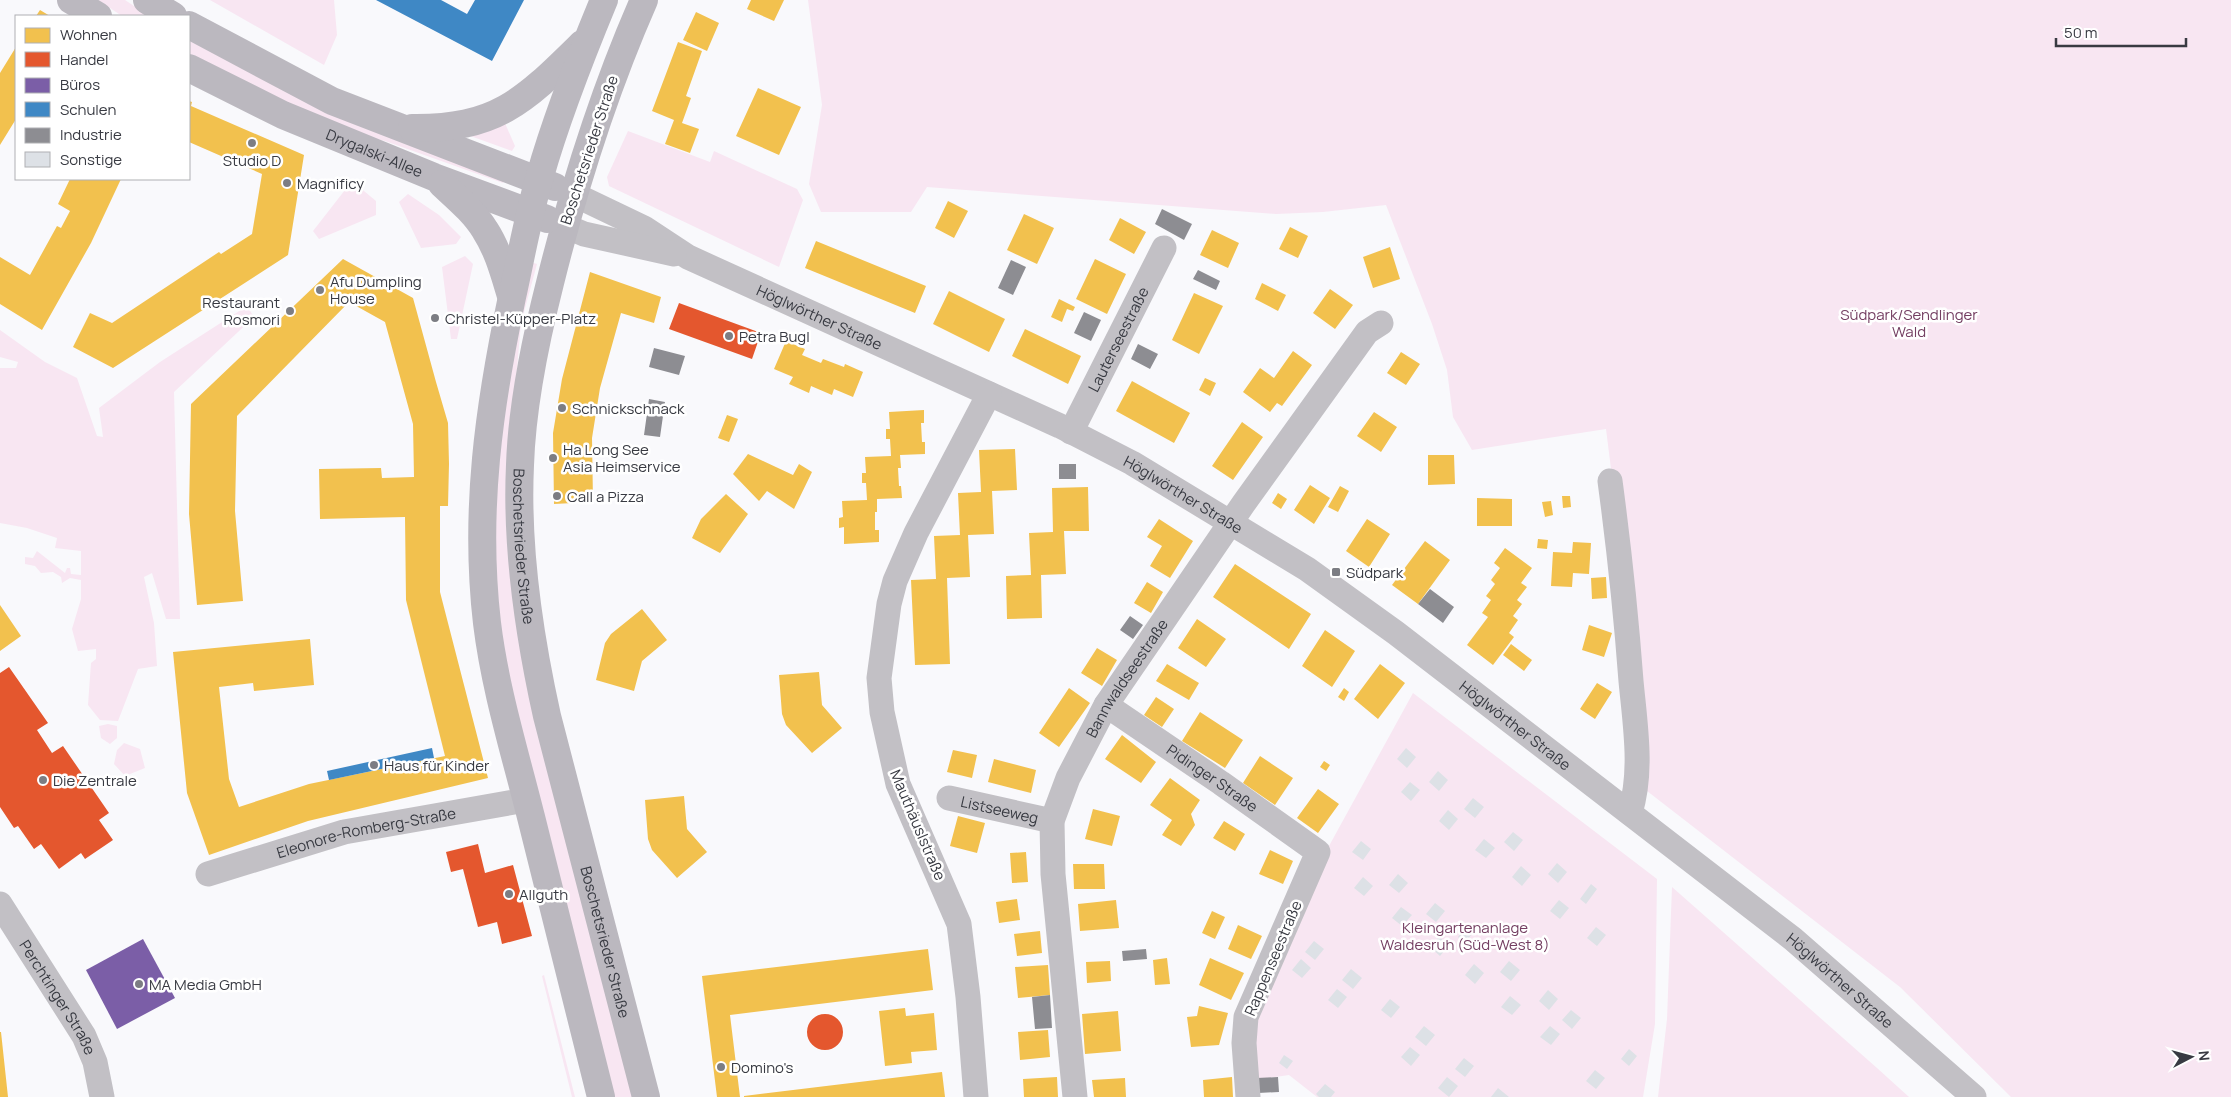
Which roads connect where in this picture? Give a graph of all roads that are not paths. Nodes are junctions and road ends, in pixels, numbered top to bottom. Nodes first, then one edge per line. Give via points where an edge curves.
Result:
1 (71, 0) edge
2 (147, 0) edge
3 (604, 0) edge
4 (644, 0) edge
5 (96, 15) edge
6 (171, 15) edge
7 (190, 25) edge
8 (588, 38) junction
9 (190, 68) edge
10 (397, 127) junction
11 (434, 177) junction
12 (539, 180) junction
13 (573, 194) junction
14 (531, 212) junction
15 (565, 226) junction
16 (1164, 248) dead end
17 (688, 257) junction
18 (512, 300) junction
19 (1381, 323) dead end
20 (989, 394) junction
21 (1071, 432) junction
22 (1610, 481) dead end
23 (1231, 522) junction
24 (482, 545) junction
25 (522, 545) junction
26 (1106, 705) junction
27 (949, 798) dead end
28 (526, 800) junction
29 (1630, 813) junction
30 (1052, 821) junction
31 (1318, 852) joint
32 (208, 874) dead end
33 (0, 904) edge
34 (102, 1097) edge
35 (600, 1097) edge
36 (646, 1097) edge
37 (976, 1097) edge
38 (1075, 1097) edge
39 (1248, 1097) edge
40 (1974, 1097) edge

1 - 5 main road
2 - 6 main road
3 - 8 main road
4 - 13 main road, Boschetsrieder Straße via 620,55
7 - 10 main road via 332,101
8 - 10 main road via 533,90 498,114 478,122 438,128
8 - 12 main road
9 - 11 main road, Drygalski-Allee via 283,115
10 - 12 main road
11 - 14 main road, Drygalski-Allee
11 - 18 main road via 469,209 485,230 500,259
12 - 13 main road, Höglwörther Straße
12 - 14 main road
13 - 15 main road, Boschetsrieder Straße
13 - 17 street, Höglwörther Straße via 644,228
14 - 15 main road, Drygalski-Allee
14 - 18 main road
15 - 17 street, Höglwörther Straße via 584,234
15 - 25 main road, Boschetsrieder Straße via 540,322 526,398 520,464
16 - 21 street, Lauterseestraße
17 - 20 street, Höglwörther Straße
18 - 24 main road via 501,350 482,484
19 - 23 street, Bannwaldseestraße via 1367,332
20 - 21 street, Höglwörther Straße
20 - 37 street, Mauthäuslstraße via 916,533 895,581 879,678 882,712 898,784 959,924
21 - 23 street, Höglwörther Straße via 1132,463
22 - 29 street via 1623,580 1636,734 1636,795
23 - 26 street, Bannwaldseestraße
23 - 29 street, Höglwörther Straße via 1307,569
24 - 25 main road via 498,539
24 - 28 main road via 493,661
25 - 36 main road, Boschetsrieder Straße via 533,652 547,716
26 - 30 street, Bannwaldseestraße via 1068,778
26 - 31 street, Pidinger Straße
27 - 30 street, Listseeweg
28 - 32 street, Eleonore-Romberg-Straße via 344,832
28 - 35 main road
29 - 40 street, Höglwörther Straße via 1793,939
30 - 38 street, Bannwaldseestraße via 1053,874
31 - 39 street, Rappenseestraße via 1246,1017 1244,1043
33 - 34 street, Perchtinger Straße via 84,1036 95,1062

